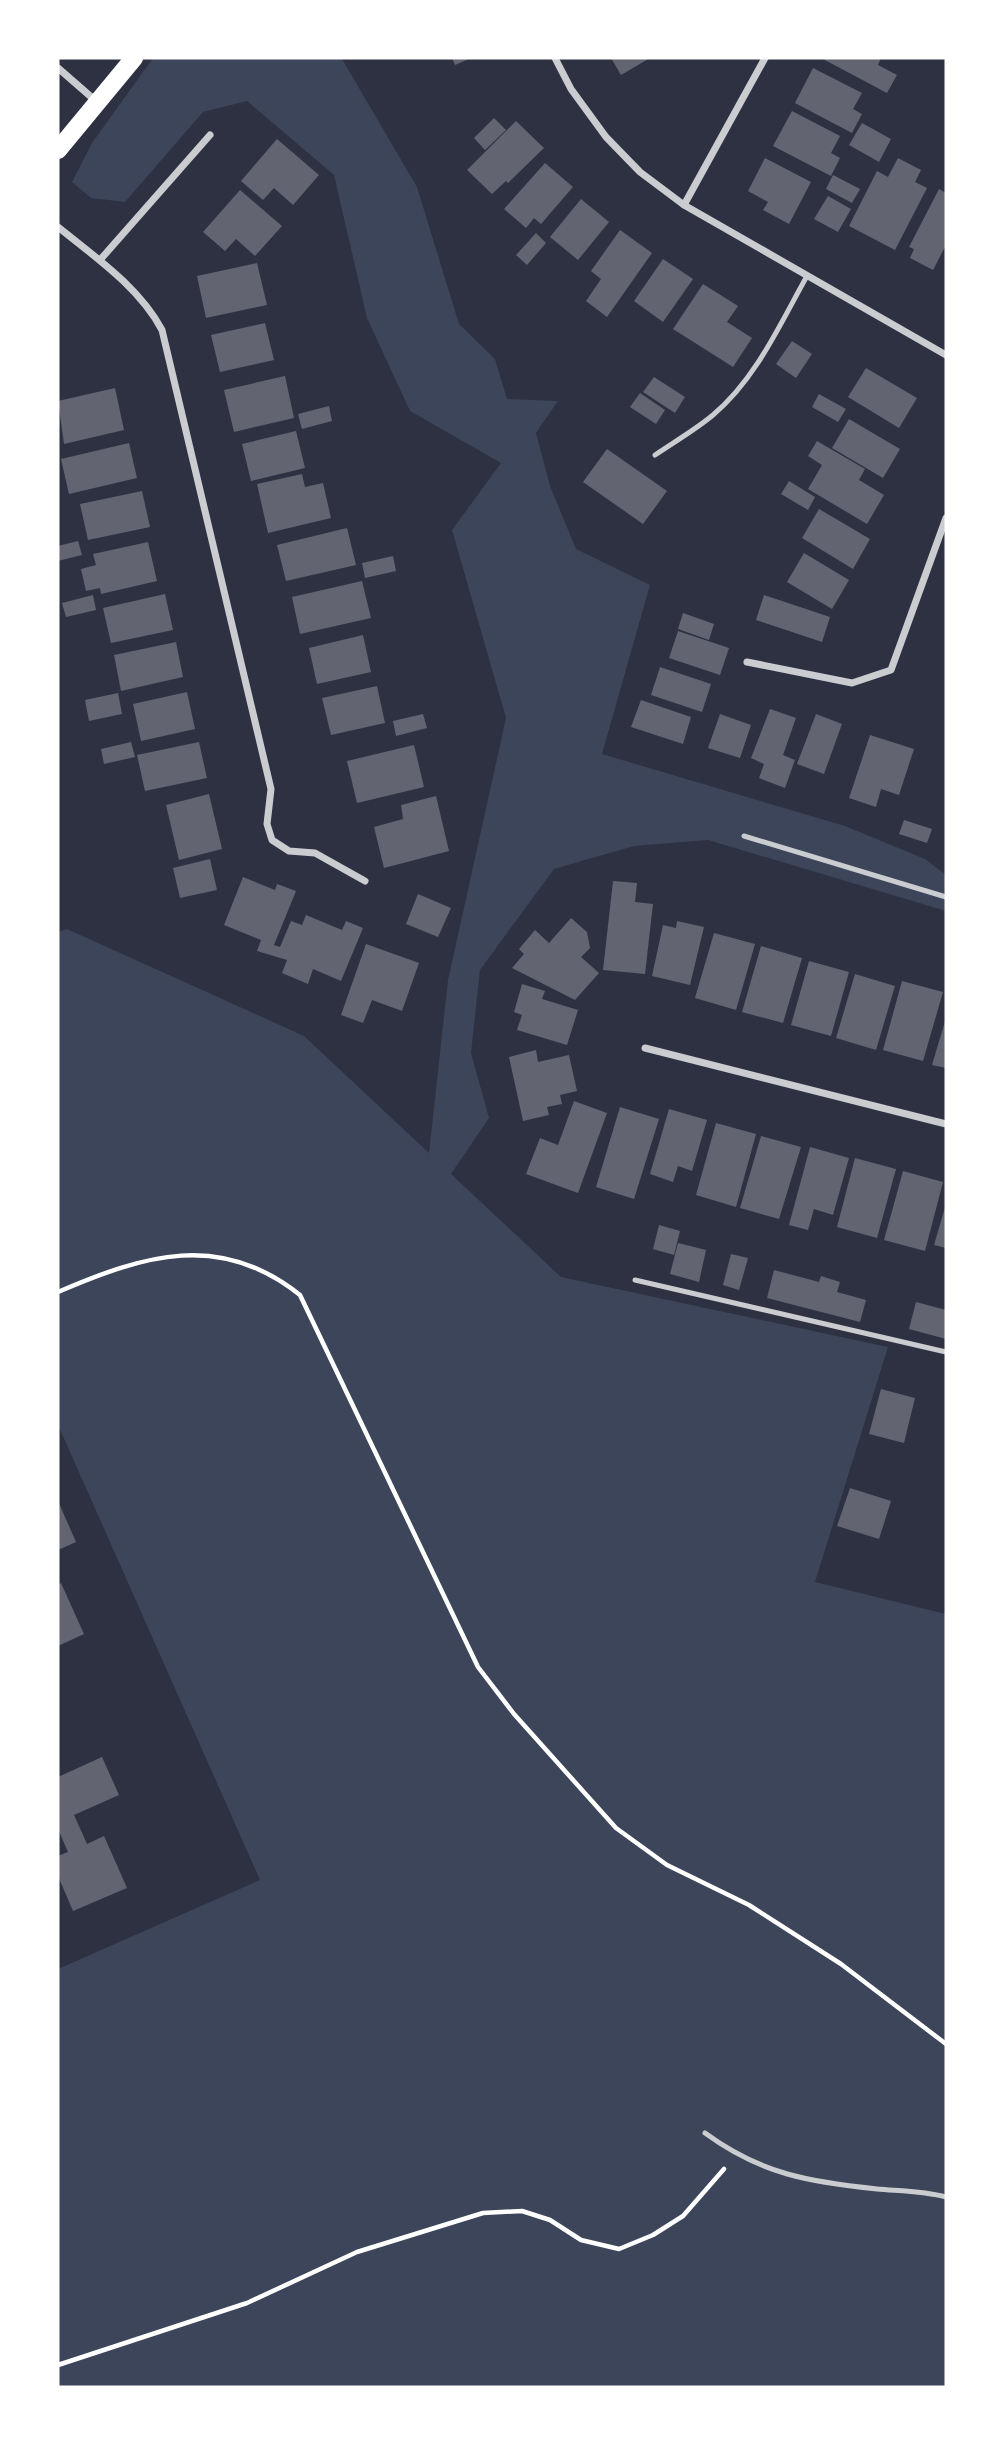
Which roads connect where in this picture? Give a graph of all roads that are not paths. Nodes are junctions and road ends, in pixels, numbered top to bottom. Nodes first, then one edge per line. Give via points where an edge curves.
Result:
1 (134, 58) edge
2 (555, 58) edge
3 (765, 58) edge
4 (58, 68) edge
5 (98, 102) junction
6 (210, 135) dead end
7 (58, 150) edge
8 (684, 205) junction
9 (58, 227) edge
10 (100, 260) junction
11 (807, 276) junction
12 (946, 355) edge
13 (655, 455) dead end
14 (946, 517) edge
15 (747, 662) dead end
16 (744, 836) dead end
17 (365, 881) dead end
18 (946, 897) edge
19 (645, 1048) dead end
20 (946, 1124) edge
21 (635, 1280) dead end
22 (946, 1352) edge
23 (705, 2133) dead end
24 (946, 2197) edge

1 - 5 main road
2 - 8 street via 576,97 606,137 640,172
3 - 8 street
4 - 5 street
5 - 7 main road
6 - 10 street
8 - 11 street
9 - 10 street
10 - 17 street via 150,308 162,330 271,789 267,824 272,840 289,851 315,853
11 - 12 street
11 - 13 lane via 738,390 713,415
14 - 15 street via 891,670 852,683
16 - 18 lane
19 - 20 street
21 - 22 lane
23 - 24 lane via 736,2156 772,2171

